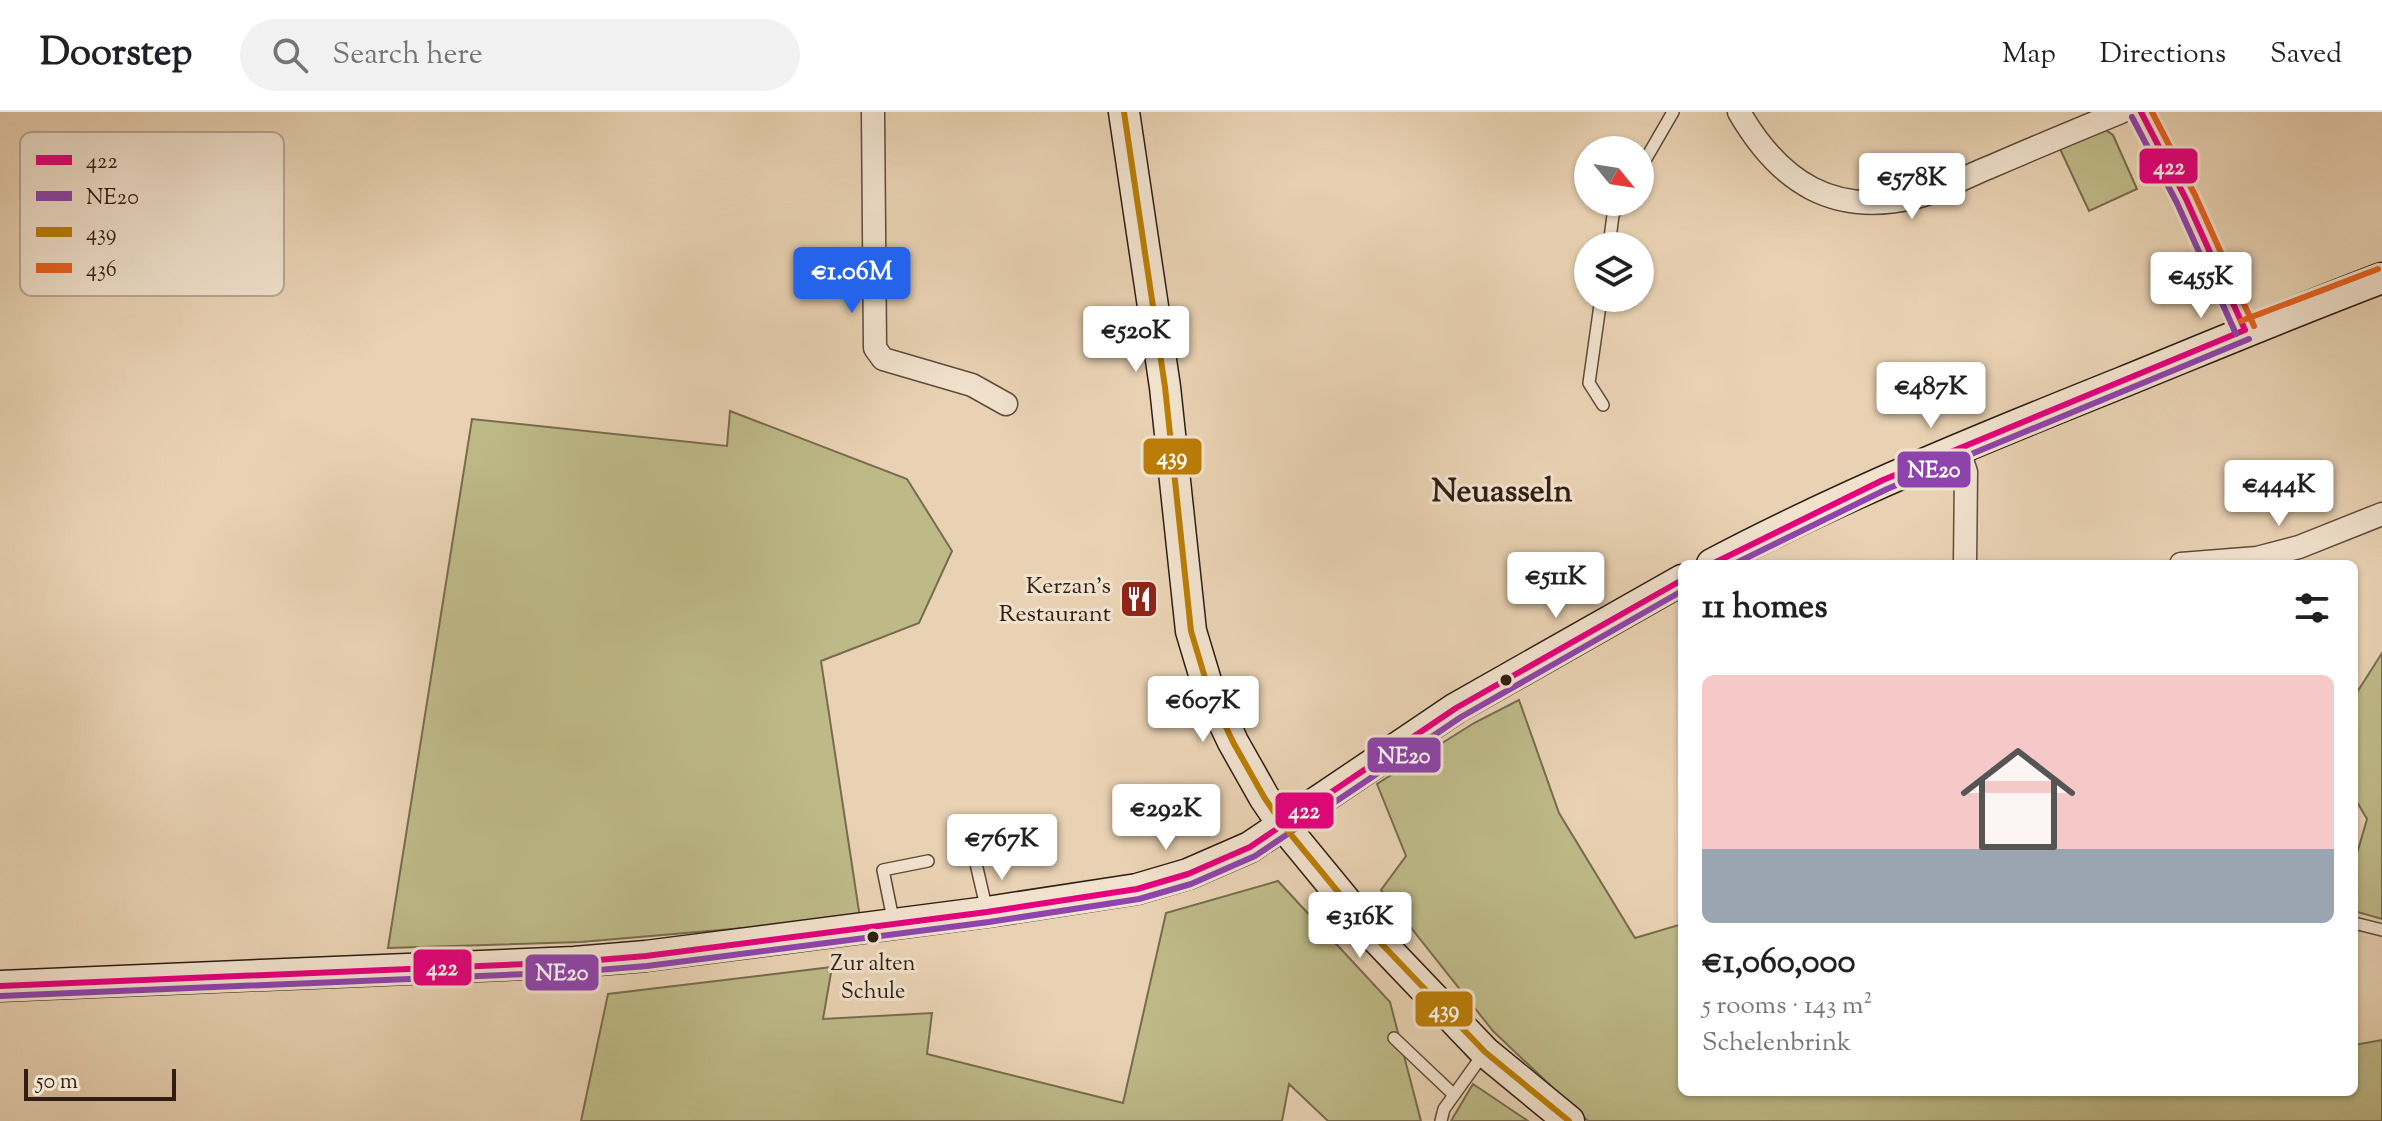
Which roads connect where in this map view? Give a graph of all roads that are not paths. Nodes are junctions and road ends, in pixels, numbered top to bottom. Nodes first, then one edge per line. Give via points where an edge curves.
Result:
1 (873, 112) edge
2 (1124, 112) edge
3 (1673, 112) edge
4 (1739, 112) edge
5 (2121, 112) edge
6 (2141, 112) edge
7 (1654, 145) edge
8 (2382, 278) edge
9 (1599, 312) edge
10 (2245, 330) junction
11 (1006, 404) dead end
12 (1603, 405) dead end
13 (1958, 448) junction
14 (2382, 514) edge
15 (1720, 560) edge
16 (1965, 560) edge
17 (2232, 560) edge
18 (1678, 582) edge
19 (1283, 825) junction
20 (1025, 846) dead end
21 (928, 861) dead end
22 (987, 912) junction
23 (2358, 924) edge
24 (894, 925) junction
25 (2382, 930) edge
26 (0, 986) edge
27 (1394, 1038) dead end
28 (1485, 1052) junction
29 (1453, 1094) junction
30 (1441, 1121) edge
31 (1569, 1121) edge

1 - 11 street via 875,348 883,359 972,385
2 - 19 main road via 1165,387 1191,631 1221,717
3 - 7 lane
4 - 5 street via 1760,144 1795,180 1853,203 1918,197
6 - 10 street
8 - 10 main road
9 - 12 lane via 1589,383
10 - 13 main road
13 - 15 main road
13 - 16 street via 1966,472
14 - 17 street via 2299,547
18 - 19 main road via 1456,708
19 - 22 main road via 1232,856 1137,889
19 - 28 main road via 1376,938
20 - 22 lane via 974,855
21 - 24 lane via 883,870
22 - 24 main road
23 - 25 lane
24 - 26 main road via 574,962
27 - 29 lane
28 - 29 lane
28 - 31 main road
29 - 30 lane

